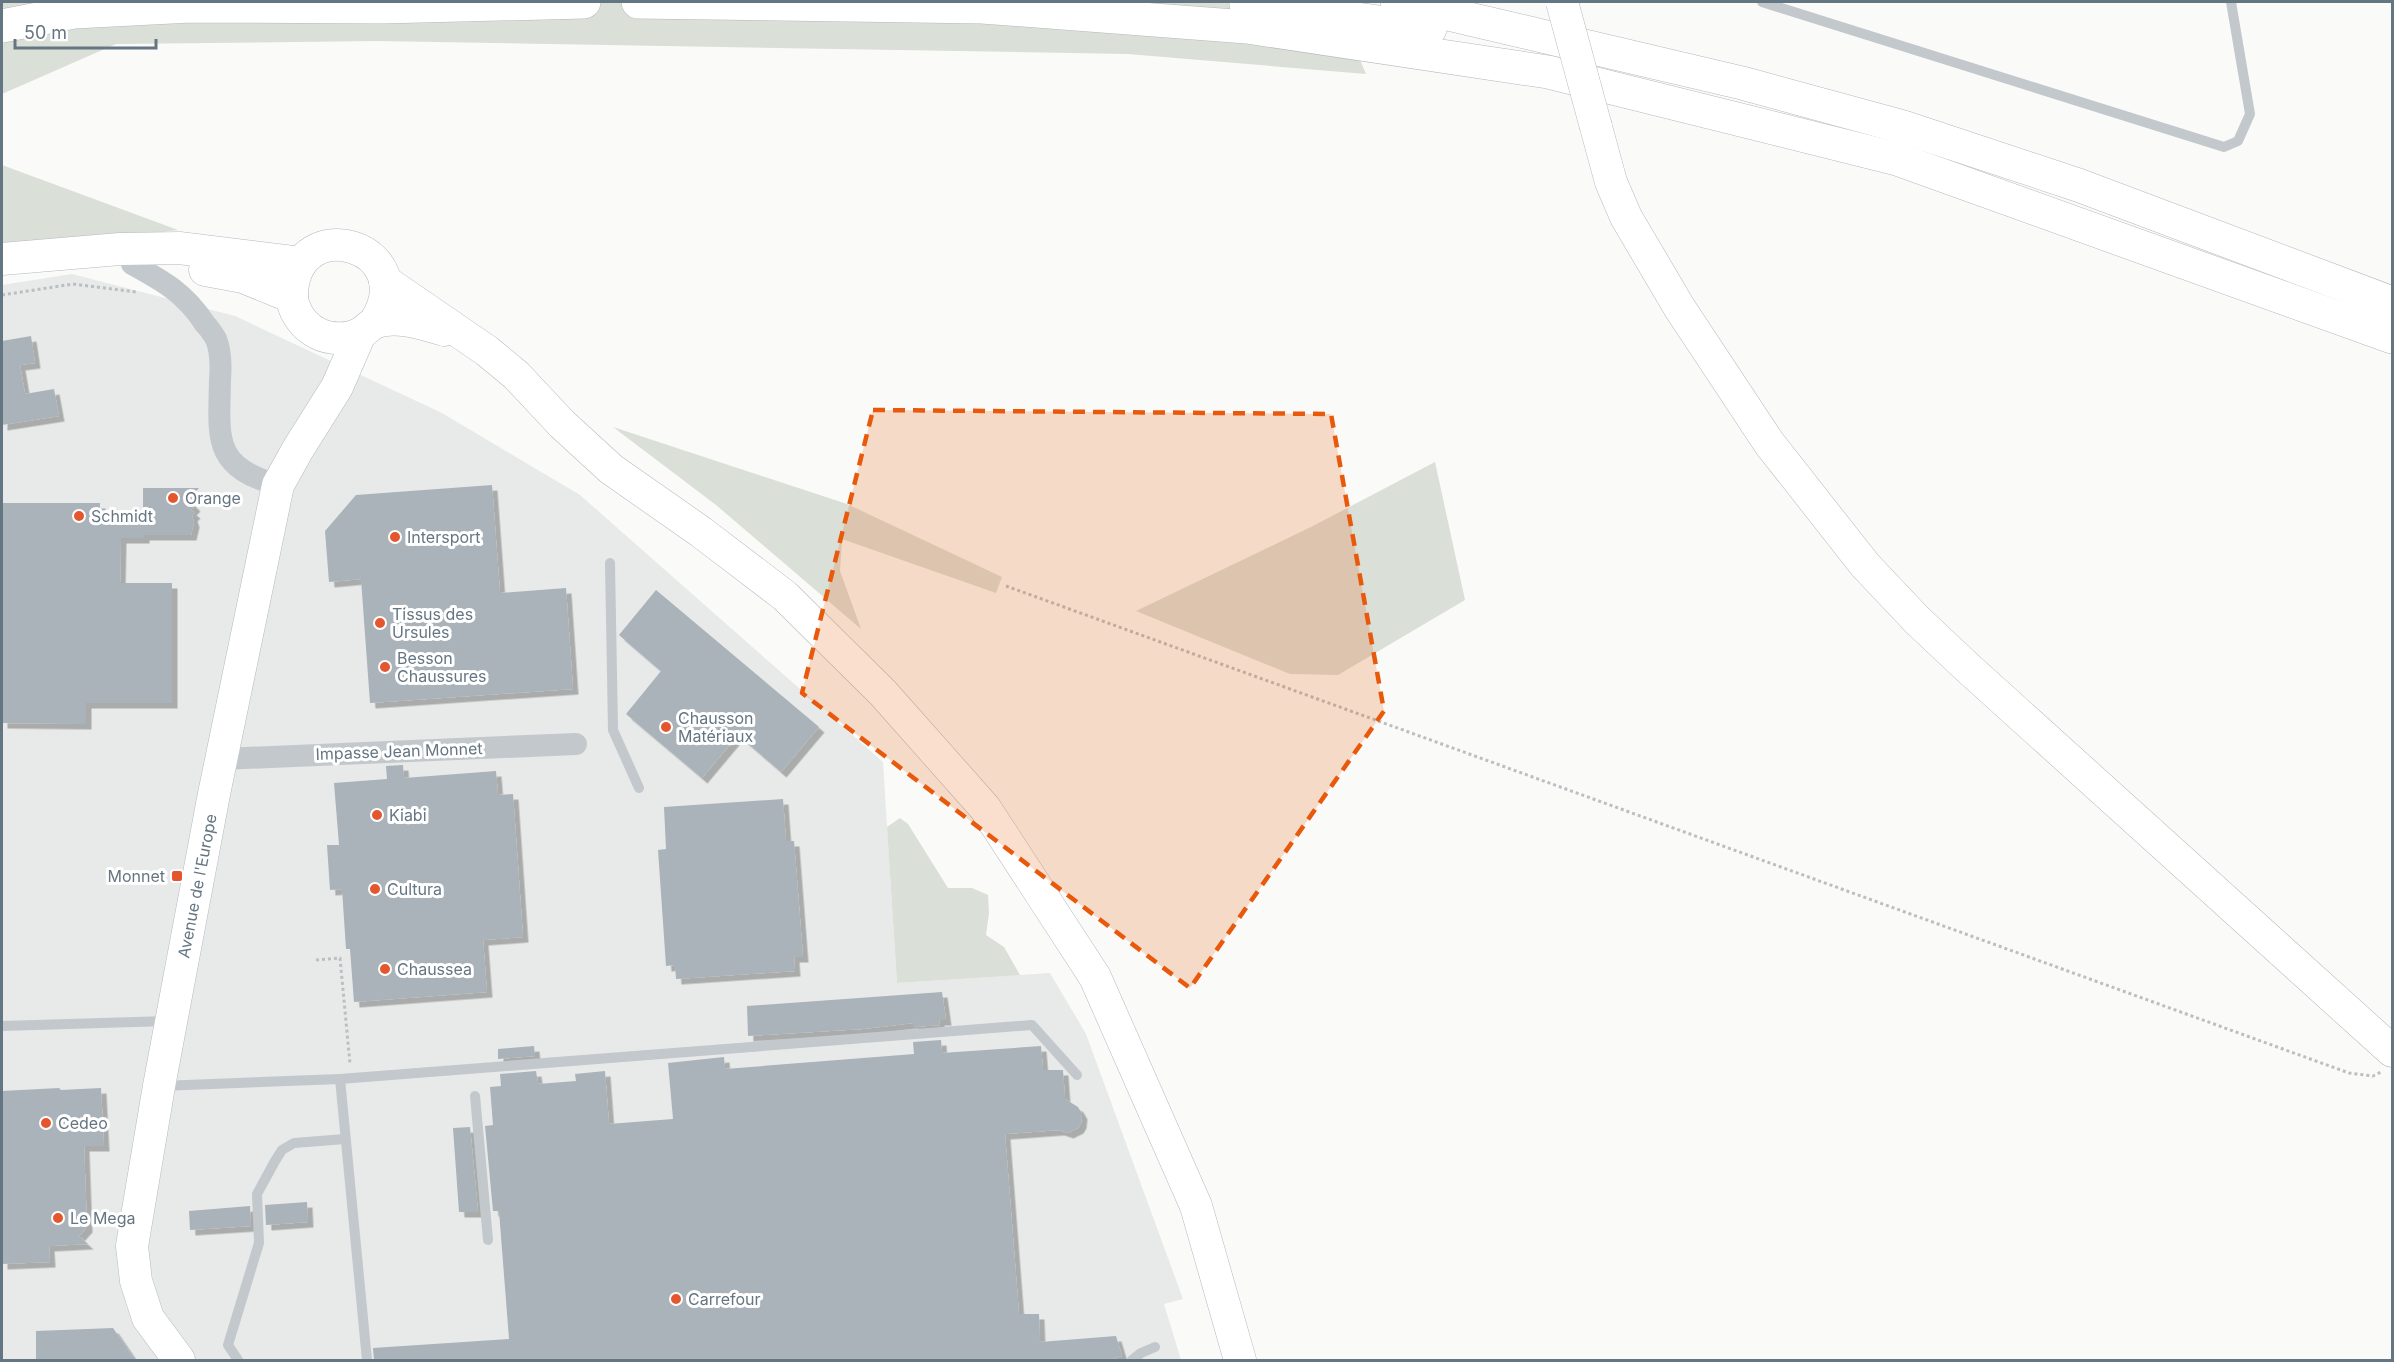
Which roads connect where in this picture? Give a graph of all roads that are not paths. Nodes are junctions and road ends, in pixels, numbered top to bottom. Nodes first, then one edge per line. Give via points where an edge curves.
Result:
1 (584, 2) edge
2 (638, 2) edge
3 (1211, 2) edge
4 (1397, 2) edge
5 (1562, 2) edge
6 (1762, 2) edge
7 (2231, 2) edge
8 (2, 26) edge
9 (1742, 83) junction
10 (2, 260) edge
11 (301, 263) junction
12 (132, 264) junction
13 (2, 278) edge
14 (385, 281) junction
15 (292, 297) junction
16 (2392, 303) edge
17 (367, 328) junction
18 (319, 335) junction
19 (462, 336) junction
20 (2392, 337) edge
21 (320, 413) junction
22 (278, 485) junction
23 (610, 563) dead end
24 (576, 744) dead end
25 (222, 759) junction
26 (639, 788) dead end
27 (172, 1021) junction
28 (2, 1026) edge
29 (2388, 1061) edge
30 (1077, 1075) dead end
31 (340, 1079) junction
32 (159, 1086) junction
33 (475, 1096) dead end
34 (345, 1139) junction
35 (1196, 1206) junction
36 (488, 1240) dead end
37 (1155, 1347) dead end
38 (178, 1360) edge
39 (238, 1360) edge
40 (367, 1360) edge
41 (1132, 1360) edge
42 (1240, 1360) edge
43 (1258, 1360) edge

1 - 8 highway via 191,6 74,12
2 - 20 highway via 982,7 1247,27 1548,72 1897,159
3 - 9 highway via 1391,22
4 - 9 highway
5 - 29 main road, bridge via 1611,182 1626,217 1679,307 1769,443 1865,565 1917,620
6 - 7 lane via 2224,147 2238,141 2250,114
9 - 16 highway via 1903,127 2078,184
10 - 11 main road via 179,248
11 - 14 main road via 326,245 356,247 380,267
11 - 15 main road via 293,279
12 - 13 main road via 79,266
12 - 15 main road via 191,267 243,277
12 - 22 street via 169,284 189,301 216,339 221,365 222,447 239,468
14 - 17 main road via 385,303
14 - 19 main road
15 - 18 main road via 301,319
17 - 18 main road via 339,339
17 - 19 main road via 410,320
17 - 21 main road, Avenue de l'Europe
18 - 21 main road via 326,389
19 - 35 main road via 516,375 611,469 785,596 883,693 985,808 1095,977
21 - 22 main road, Avenue de l'Europe
22 - 25 main road, Avenue de l'Europe
23 - 26 lane via 614,730
24 - 25 street, Impasse Jean Monnet
25 - 27 main road, Avenue de l'Europe
27 - 28 lane
27 - 32 main road, Avenue de l'Europe
30 - 31 lane via 1032,1025
31 - 32 lane
31 - 34 lane
32 - 38 main road, Avenue de l'Europe via 132,1246 136,1281 148,1318
33 - 36 lane
34 - 39 lane via 294,1143 282,1150 257,1194 259,1243 228,1345
34 - 40 lane
35 - 42 main road
35 - 43 main road
37 - 41 lane

